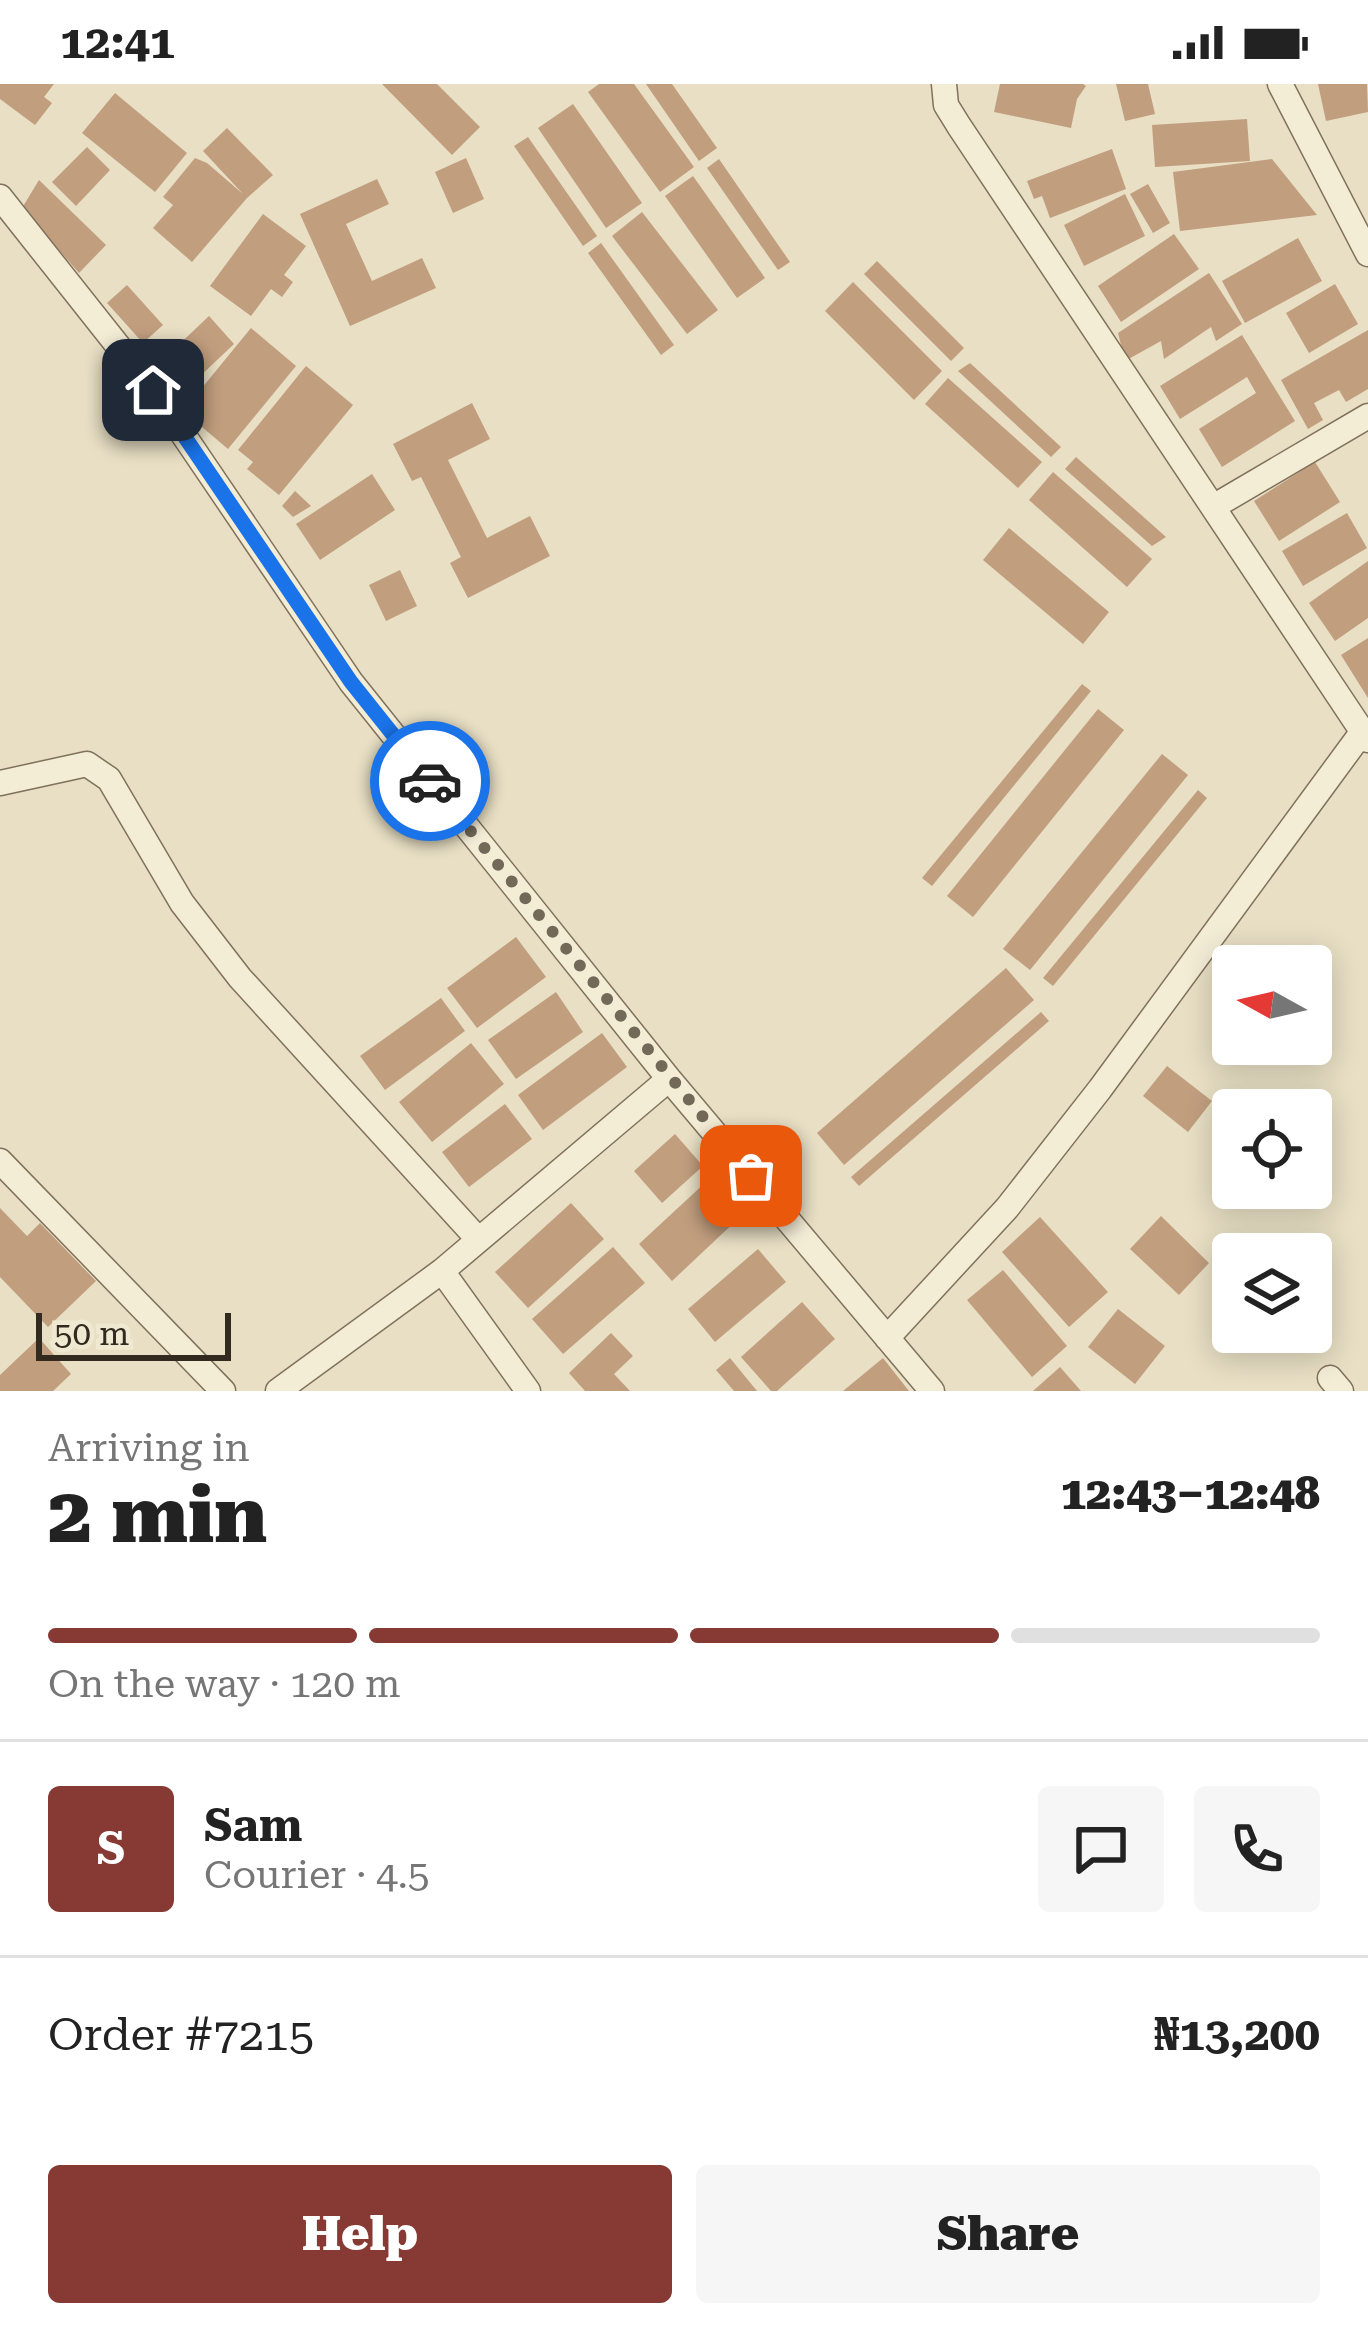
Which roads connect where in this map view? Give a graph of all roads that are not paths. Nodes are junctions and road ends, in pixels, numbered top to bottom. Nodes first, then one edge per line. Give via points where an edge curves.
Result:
1 (944, 84) edge
2 (1280, 84) edge
3 (0, 197) edge
4 (1368, 254) edge
5 (1368, 416) edge
6 (1213, 507) junction
7 (1365, 736) edge
8 (0, 783) edge
9 (669, 1079) junction
10 (0, 1162) edge
11 (478, 1239) junction
12 (442, 1271) junction
13 (887, 1338) junction
14 (223, 1391) edge
15 (278, 1391) edge
16 (528, 1391) edge
17 (932, 1391) edge

1 - 6 street via 959,126
2 - 4 street
3 - 9 street via 153,390 351,682
5 - 6 street
6 - 7 street
7 - 13 street via 1007,1208
8 - 11 street via 87,764 109,779 147,850 240,978
9 - 11 street
9 - 13 street
10 - 14 street
11 - 12 street
12 - 15 street
12 - 16 street
13 - 17 street

